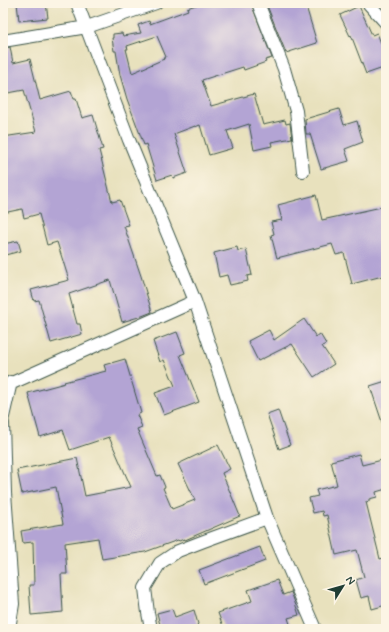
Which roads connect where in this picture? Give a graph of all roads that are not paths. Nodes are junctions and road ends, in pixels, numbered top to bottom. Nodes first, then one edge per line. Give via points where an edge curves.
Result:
1 (77, 3) edge
2 (156, 3) edge
3 (258, 3) edge
4 (368, 3) edge
5 (386, 23) edge
6 (87, 27) junction
7 (3, 41) edge
8 (303, 171) dead end
9 (195, 301) junction
10 (7, 384) edge
11 (3, 417) edge
12 (3, 423) edge
13 (267, 518) junction
14 (9, 629) edge
15 (151, 629) edge
16 (316, 629) edge

1 - 6 street
2 - 6 street
3 - 8 street via 284,69 296,110
4 - 5 street
6 - 7 street
6 - 9 street via 129,140
9 - 10 street
9 - 13 street
10 - 11 street
12 - 14 street via 13,604
13 - 15 street via 178,551 160,563 145,588
13 - 16 street

